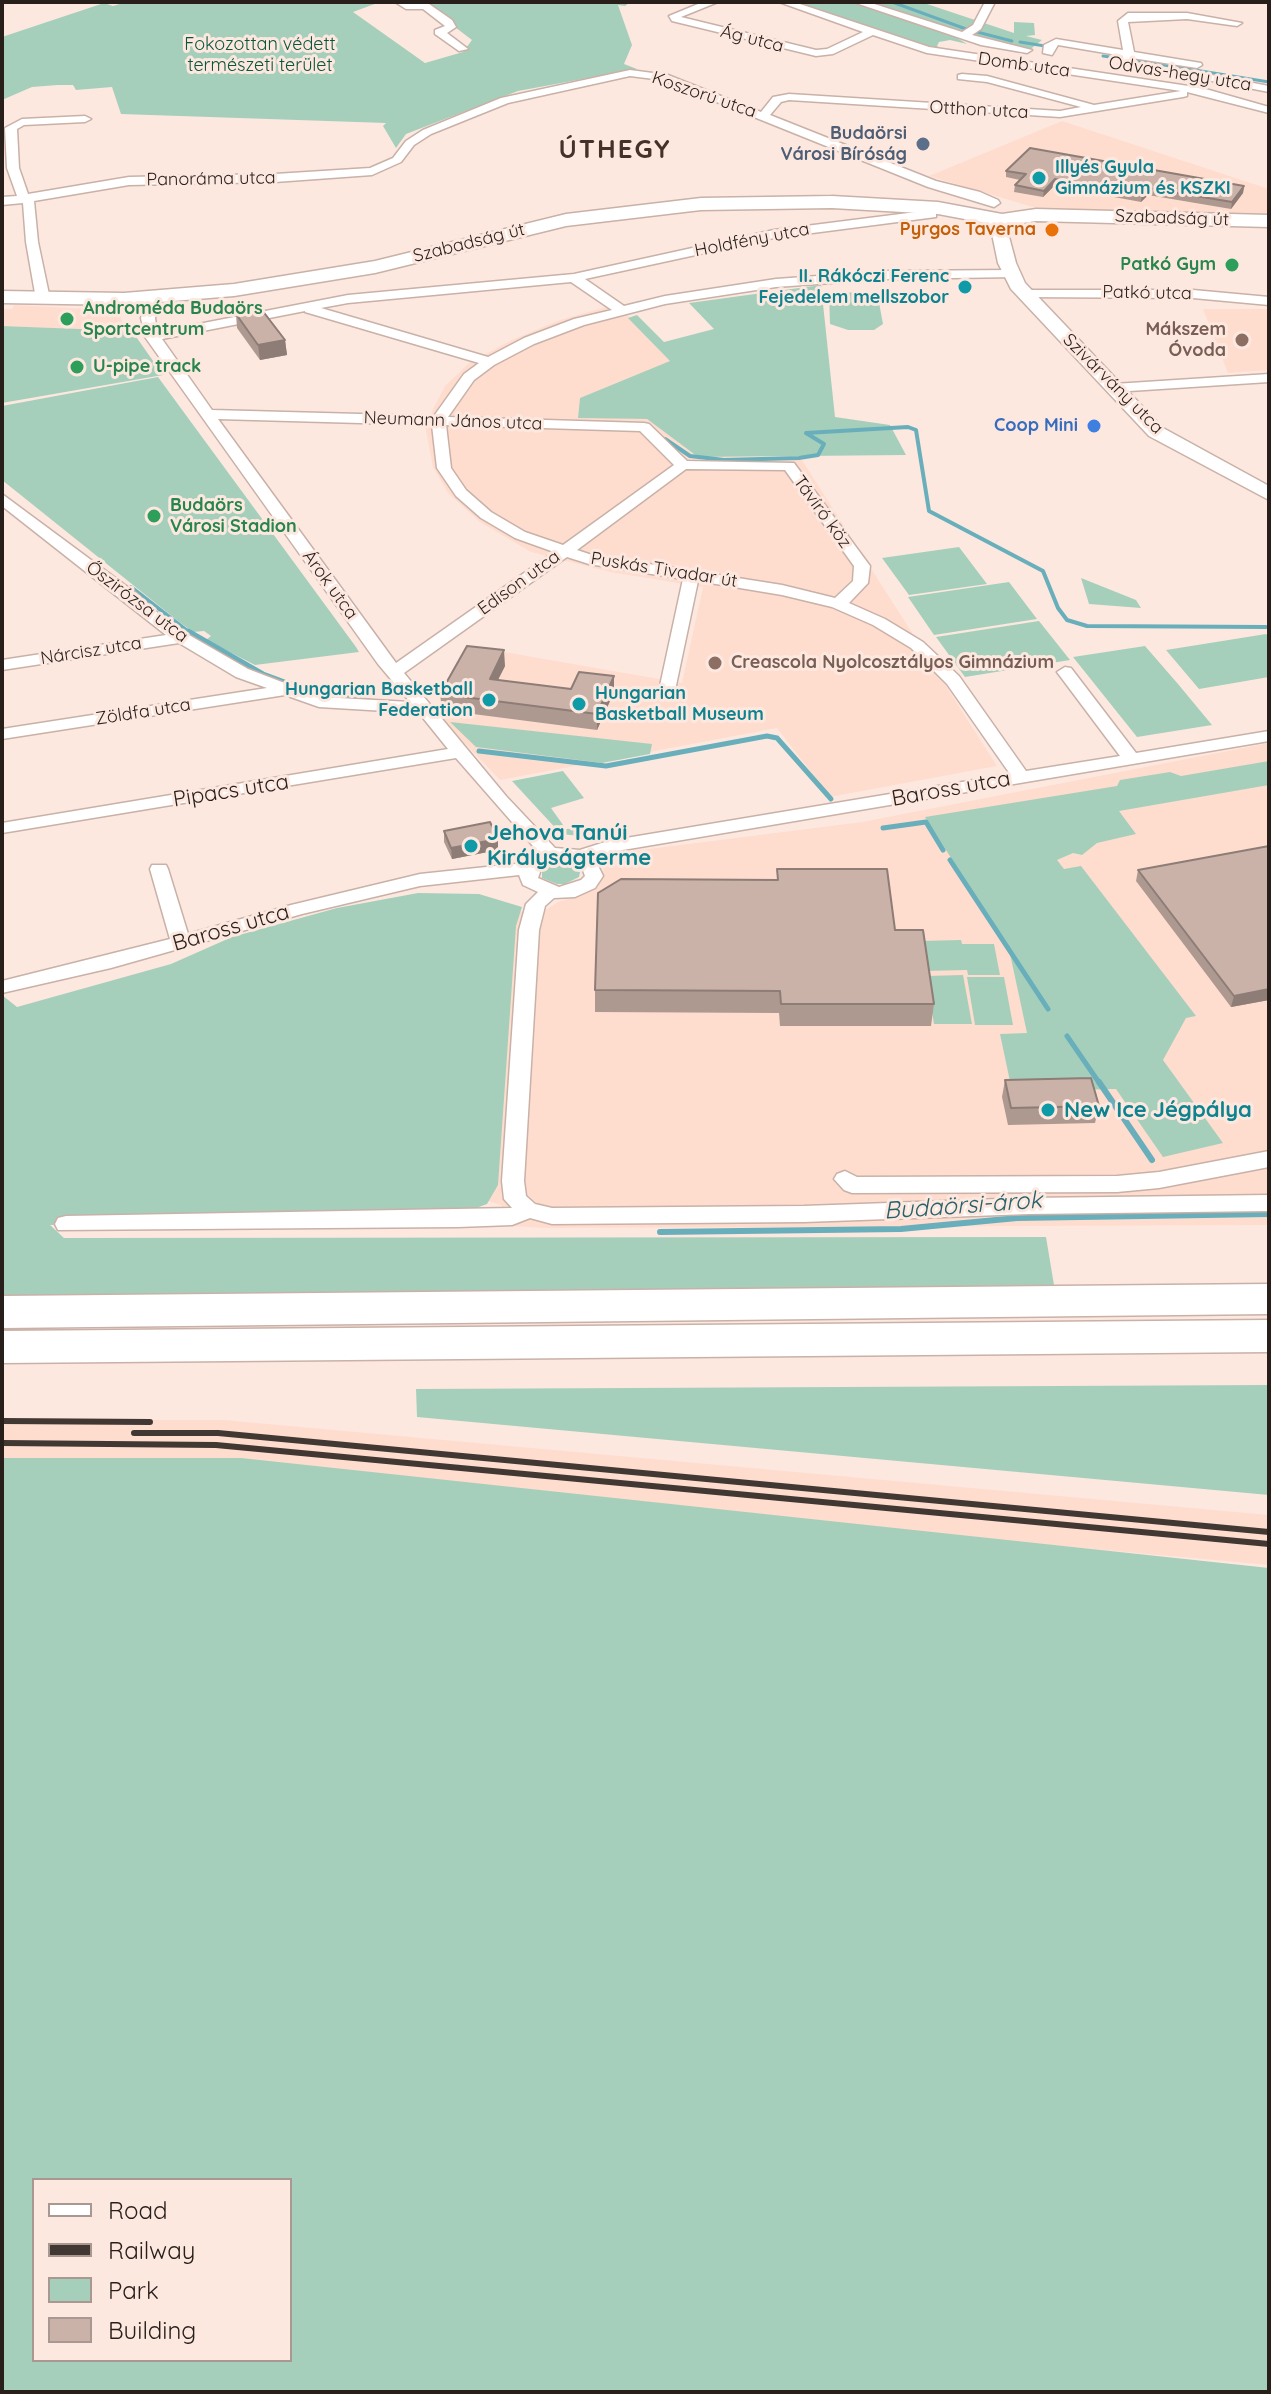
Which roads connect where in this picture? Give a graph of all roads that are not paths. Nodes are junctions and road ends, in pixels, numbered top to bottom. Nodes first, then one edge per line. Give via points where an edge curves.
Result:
1 (400, 2) edge
2 (713, 2) edge
3 (784, 2) edge
4 (858, 2) edge
5 (990, 2) edge
6 (963, 22) dead end
7 (1237, 23) dead end
8 (977, 27) junction
9 (870, 33) junction
10 (964, 36) junction
11 (463, 49) dead end
12 (1126, 59) junction
13 (1269, 76) edge
14 (962, 77) dead end
15 (1269, 89) edge
16 (1202, 91) junction
17 (1269, 98) edge
18 (1248, 104) junction
19 (1098, 109) junction
20 (1269, 110) edge
21 (763, 116) junction
22 (85, 119) dead end
23 (410, 143) joint
24 (27, 199) junction
25 (2, 201) edge
26 (935, 211) junction
27 (999, 215) junction
28 (1269, 221) edge
29 (1012, 274) junction
30 (574, 278) junction
31 (1025, 294) junction
32 (2, 297) edge
33 (154, 297) junction
34 (43, 299) junction
35 (1269, 301) edge
36 (309, 308) junction
37 (621, 310) junction
38 (152, 337) junction
39 (489, 362) junction
40 (1269, 378) edge
41 (1114, 388) junction
42 (208, 414) junction
43 (439, 421) junction
44 (683, 465) junction
45 (1269, 494) edge
46 (2, 499) edge
47 (563, 551) junction
48 (691, 576) junction
49 (838, 604) junction
50 (179, 638) junction
51 (2, 665) edge
52 (393, 672) junction
53 (1065, 672) dead end
54 (284, 691) junction
55 (666, 695) dead end
56 (423, 708) junction
57 (2, 734) edge
58 (1269, 736) edge
59 (460, 752) junction
60 (1132, 759) junction
61 (1021, 777) junction
62 (2, 828) edge
63 (633, 845) junction
64 (550, 854) junction
65 (580, 856) junction
66 (159, 869) dead end
67 (530, 874) junction
68 (594, 876) junction
69 (549, 892) junction
70 (181, 942) junction
71 (2, 987) edge
72 (1269, 1159) edge
73 (845, 1179) dead end
74 (1269, 1203) edge
75 (528, 1210) junction
76 (66, 1224) dead end
77 (1269, 1299) edge
78 (2, 1312) edge
79 (1269, 1336) edge
80 (2, 1347) edge

1 - 11 street via 425,6 448,22 451,27 439,32
2 - 9 street, Ág utca via 674,16 816,53
3 - 9 street, Domb utca
4 - 10 street, Odvas-hegy utca
5 - 8 street
6 - 8 street
7 - 12 street via 1128,16 1123,21
8 - 10 street
9 - 16 street, Domb utca via 944,54
10 - 12 street, Odvas-hegy utca via 1048,53
12 - 13 street
12 - 15 street, Odvas-hegy utca
14 - 19 street
16 - 18 street, Domb utca
16 - 19 street, Otthon utca
17 - 18 street
18 - 20 street, Domb utca
19 - 21 street, Otthon utca via 1049,114 789,97 777,99
21 - 23 street, Koszorú utca via 659,76 617,74 517,96
21 - 27 street, Koszorú utca via 932,184 976,195
22 - 24 street via 13,125 13,168
23 - 24 street, Panoráma utca via 397,160 372,171 129,181
24 - 25 street, Panoráma utca
24 - 34 street
26 - 27 main road, Szabadság út
26 - 30 street, Holdfény utca via 738,241
26 - 33 main road, Szabadság út via 799,202 650,208 566,220 329,276
27 - 28 main road, Szabadság út
27 - 29 street, Szivárvány utca
29 - 31 street, Szivárvány utca
29 - 37 street via 776,283
30 - 36 street, Holdfény utca via 380,295
30 - 37 street
31 - 35 street, Patkó utca via 1193,294
31 - 41 street, Szivárvány utca
32 - 34 main road, Szabadság út
33 - 34 main road, Szabadság út
33 - 38 street via 148,318
36 - 38 street, Holdfény utca
36 - 39 street, Holdfény utca
37 - 39 street via 551,332
38 - 42 street, Árok utca
39 - 43 street via 458,388
40 - 41 street
41 - 45 street, Szivárvány utca via 1156,432
42 - 43 street, Neumann János utca
42 - 52 street, Árok utca
43 - 44 street, Neumann János utca via 644,427
43 - 47 street, Puskás Tivadar út via 444,468 461,493 504,527
44 - 47 street, Edison utca
44 - 49 street, Távíró köz via 789,466 862,566 860,583
46 - 50 street, Őszirózsa utca
47 - 48 street, Puskás Tivadar út
47 - 52 street, Edison utca
48 - 49 street, Puskás Tivadar út
48 - 55 street
49 - 61 street, Puskás Tivadar út via 879,622 935,662
50 - 51 street, Nárcisz utca
50 - 54 street, Őszirózsa utca
52 - 56 street, Árok utca
53 - 60 street
54 - 56 street, Őszirózsa utca via 319,702
54 - 57 street, Zöldfa utca
56 - 59 street, Árok utca
58 - 60 street, Baross utca
59 - 62 street, Pipacs utca
59 - 64 street, Árok utca
60 - 61 street, Baross utca
61 - 63 street, Baross utca
63 - 65 street, Baross utca
63 - 68 street, Baross utca via 604,861
64 - 65 street, Baross utca
64 - 67 street
65 - 68 street
66 - 70 street
67 - 69 street
67 - 70 street, Baross utca via 420,880
68 - 69 street, Baross utca via 575,891
69 - 75 street via 536,904 529,930 513,1181 515,1199
70 - 71 street, Baross utca
72 - 73 street via 1117,1184 852,1185
74 - 75 street via 789,1214 552,1216
75 - 76 street via 512,1217 458,1219
77 - 78 highway
79 - 80 highway

